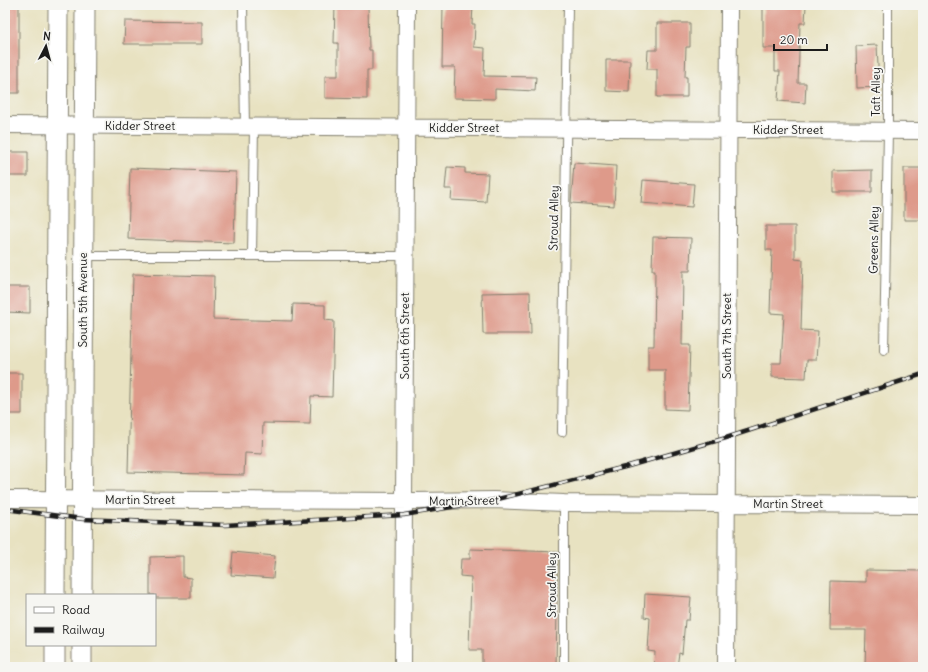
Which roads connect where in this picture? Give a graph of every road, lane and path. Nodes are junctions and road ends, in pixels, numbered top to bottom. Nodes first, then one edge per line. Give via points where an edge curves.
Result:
1 (58, 5) edge
2 (85, 5) edge
3 (243, 5) edge
4 (407, 5) edge
5 (568, 5) edge
6 (729, 5) edge
7 (888, 5) edge
8 (5, 125) edge
9 (58, 126) junction
10 (84, 126) junction
11 (250, 127) junction
12 (406, 128) junction
13 (567, 129) junction
14 (728, 130) junction
15 (888, 131) junction
16 (923, 131) edge
17 (252, 255) junction
18 (84, 256) junction
19 (406, 256) junction
20 (884, 350) dead end
21 (562, 432) dead end
22 (5, 499) edge
23 (56, 499) junction
24 (82, 500) junction
25 (404, 502) junction
26 (564, 502) junction
27 (726, 503) junction
28 (923, 505) edge
29 (55, 594) edge
30 (82, 594) edge
31 (55, 646) edge
32 (82, 646) edge
33 (55, 667) edge
34 (82, 667) edge
35 (403, 667) edge
36 (564, 667) edge
37 (726, 667) edge

1 - 9 street
2 - 10 street, South 5th Avenue
3 - 11 lane
4 - 12 street, South 6th Street
5 - 13 lane, Stroud Alley
6 - 14 street, South 7th Street
7 - 15 lane, Taft Alley
8 - 9 street, Kidder Street
9 - 10 street, Kidder Street
9 - 23 street
10 - 11 street, Kidder Street
10 - 18 street, South 5th Avenue
11 - 12 street, Kidder Street
11 - 17 lane
12 - 13 street, Kidder Street
12 - 19 street, South 6th Street
13 - 14 street, Kidder Street
13 - 21 lane, Stroud Alley
14 - 15 street, Kidder Street
14 - 27 street, South 7th Street
15 - 16 street, Kidder Street
15 - 20 lane, Greens Alley
17 - 18 lane
17 - 19 lane
18 - 24 street, South 5th Avenue
19 - 25 street, South 6th Street
22 - 23 street, Martin Street
23 - 24 street, Martin Street
23 - 29 street
24 - 25 street, Martin Street
24 - 30 street, South 5th Avenue
25 - 26 street, Martin Street
25 - 35 street, South 6th Street
26 - 27 street, Martin Street
26 - 36 lane, Stroud Alley
27 - 28 street, Martin Street
27 - 37 street, South 7th Street
31 - 33 street
32 - 34 street

